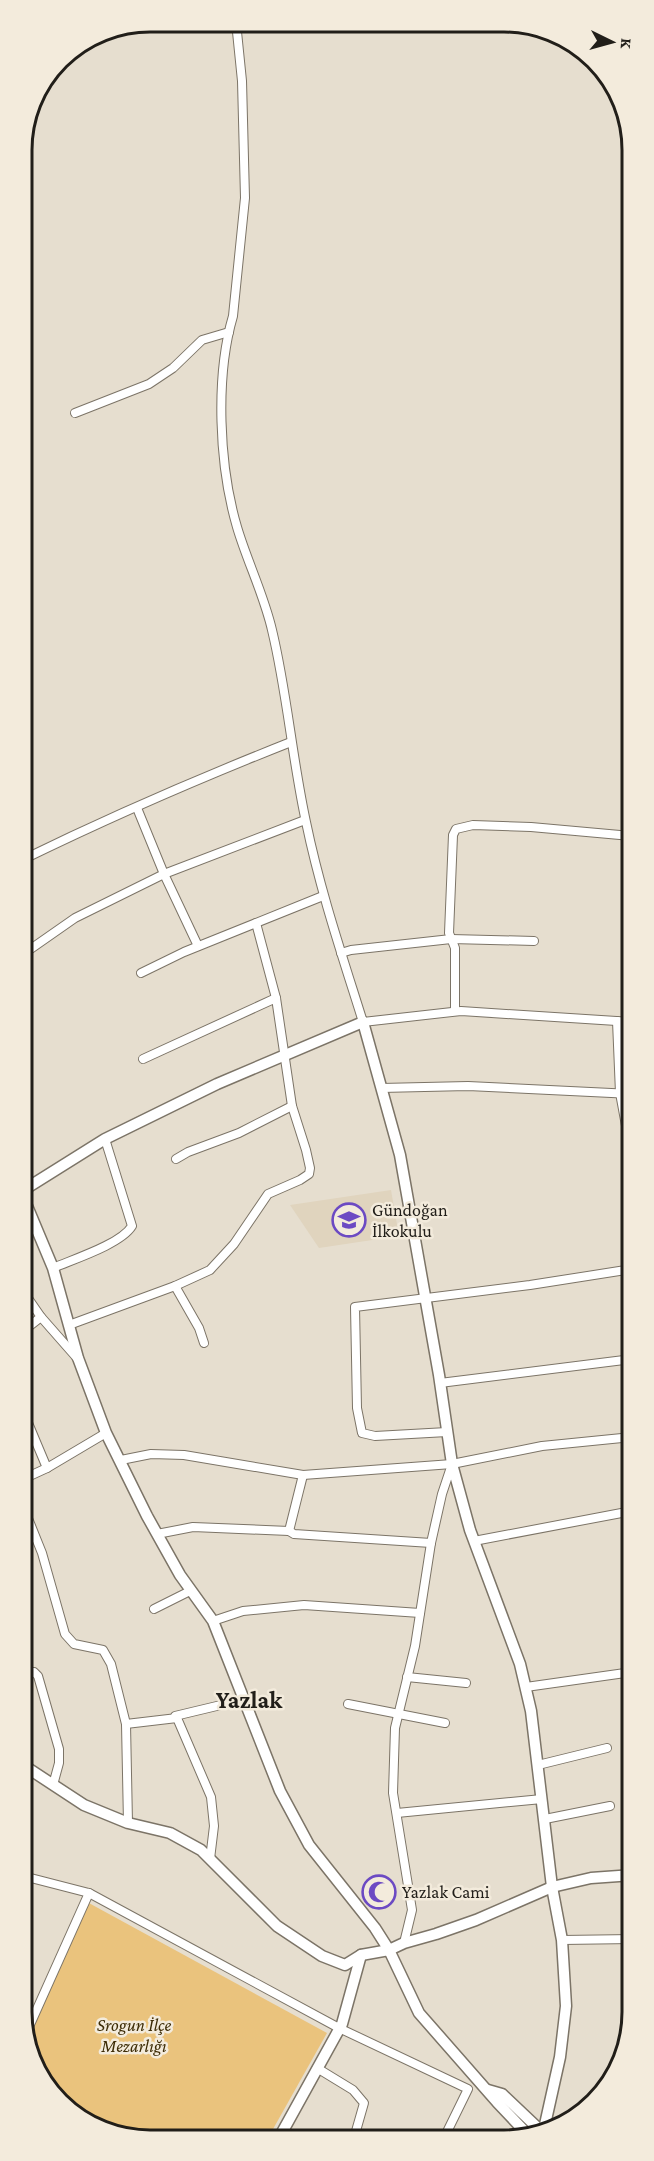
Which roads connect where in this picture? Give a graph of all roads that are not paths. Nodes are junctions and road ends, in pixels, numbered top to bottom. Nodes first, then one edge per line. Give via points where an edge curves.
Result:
1 (237, 32) edge
2 (229, 332) junction
3 (75, 413) dead end
4 (291, 742) junction
5 (137, 808) junction
6 (305, 820) junction
7 (622, 835) edge
8 (32, 855) edge
9 (164, 874) junction
10 (323, 896) junction
11 (256, 923) junction
12 (451, 939) junction
13 (534, 940) dead end
14 (198, 946) junction
15 (32, 948) edge
16 (341, 953) junction
17 (141, 973) dead end
18 (276, 998) junction
19 (455, 1011) junction
20 (617, 1021) junction
21 (622, 1021) edge
22 (363, 1022) junction
23 (285, 1055) junction
24 (144, 1059) dead end
25 (381, 1088) junction
26 (620, 1093) junction
27 (622, 1104) edge
28 (292, 1106) junction
29 (105, 1139) junction
30 (176, 1159) dead end
31 (32, 1186) edge
32 (32, 1224) edge
33 (53, 1268) junction
34 (622, 1271) edge
35 (175, 1286) junction
36 (425, 1297) junction
37 (32, 1305) edge
38 (41, 1317) junction
39 (32, 1324) edge
40 (69, 1325) junction
41 (204, 1343) dead end
42 (78, 1358) junction
43 (622, 1360) edge
44 (440, 1383) junction
45 (32, 1432) edge
46 (447, 1432) junction
47 (106, 1433) junction
48 (622, 1438) edge
49 (121, 1460) junction
50 (452, 1464) junction
51 (47, 1468) junction
52 (32, 1475) edge
53 (303, 1475) junction
54 (622, 1513) edge
55 (32, 1528) edge
56 (289, 1531) junction
57 (157, 1534) junction
58 (474, 1541) junction
59 (431, 1543) junction
60 (190, 1591) junction
61 (154, 1609) dead end
62 (420, 1613) junction
63 (213, 1621) junction
64 (32, 1672) edge
65 (622, 1673) edge
66 (407, 1677) junction
67 (466, 1683) dead end
68 (526, 1687) junction
69 (246, 1699) junction
70 (348, 1704) dead end
71 (398, 1714) junction
72 (177, 1718) junction
73 (445, 1723) dead end
74 (126, 1724) junction
75 (607, 1748) dead end
76 (538, 1765) junction
77 (32, 1771) edge
78 (53, 1785) junction
79 (542, 1799) junction
80 (610, 1806) dead end
81 (397, 1813) junction
82 (545, 1819) junction
83 (128, 1823) junction
84 (210, 1859) junction
85 (622, 1876) edge
86 (32, 1878) edge
87 (552, 1887) junction
88 (89, 1893) junction
89 (622, 1939) edge
90 (562, 1940) junction
91 (404, 1942) junction
92 (390, 1950) junction
93 (361, 1955) junction
94 (33, 2019) edge
95 (339, 2028) junction
96 (317, 2068) junction
97 (468, 2089) junction
98 (488, 2090) junction
99 (544, 2123) edge
100 (536, 2125) edge
101 (522, 2128) edge
102 (283, 2130) edge
103 (356, 2130) edge
104 (448, 2130) edge

1 - 2 street via 245,198
2 - 3 street via 202,340 173,368 149,384
2 - 4 street via 221,399 227,483 237,526 272,629
4 - 5 street via 171,790
4 - 6 street
5 - 8 street
5 - 9 street
6 - 9 street
6 - 10 street
7 - 12 street via 531,827 473,825 456,829
9 - 14 street
9 - 15 street via 75,918
10 - 11 street
10 - 16 street
11 - 14 street
11 - 18 street
12 - 13 street
12 - 16 street
12 - 19 street via 455,948
14 - 17 street
16 - 22 street
18 - 23 street
18 - 24 street
19 - 20 street
19 - 22 street
20 - 21 street
20 - 26 street
22 - 23 street
22 - 25 street
23 - 28 street
23 - 29 street
25 - 26 street via 468,1086
25 - 36 street via 400,1155
26 - 27 street
28 - 30 street
28 - 35 street via 309,1174 268,1194 234,1244 210,1270
29 - 31 street
29 - 33 street via 132,1226 117,1240
32 - 33 street
33 - 40 street
34 - 36 street
35 - 40 street
35 - 41 street
36 - 44 street
36 - 46 street via 355,1307 357,1408 362,1433 375,1436
37 - 38 street
38 - 39 street
38 - 42 street
40 - 42 street
42 - 47 street
43 - 44 street
44 - 46 street
45 - 51 street
46 - 50 street
47 - 49 street
47 - 51 street
48 - 50 street via 542,1446
49 - 53 street via 151,1454 184,1455
49 - 57 street
50 - 53 street
50 - 58 street
50 - 59 street
51 - 52 street
53 - 56 street
54 - 58 street
55 - 74 street via 65,1634 74,1644 103,1650 108,1656
56 - 57 street via 193,1527
56 - 59 street
57 - 60 street
58 - 68 street
59 - 62 street
60 - 61 street
60 - 63 street
62 - 63 street via 304,1605 243,1611
62 - 66 street
63 - 69 street
64 - 78 street via 38,1676 59,1749
65 - 68 street
66 - 67 street
66 - 71 street
68 - 76 street
69 - 72 street
69 - 92 street via 280,1791 309,1845
70 - 71 street
71 - 73 street
71 - 81 street via 393,1793
72 - 74 street
72 - 84 street via 211,1797 214,1826
74 - 83 street
75 - 76 street
76 - 79 street
77 - 78 street
78 - 83 street via 84,1805
79 - 81 street
79 - 82 street
80 - 82 street
81 - 91 street via 412,1910
82 - 87 street
83 - 84 street via 170,1833
84 - 93 street via 277,1926 322,1956 345,1965
85 - 87 street
86 - 88 street
87 - 90 street
87 - 91 street via 476,1920
88 - 94 street
88 - 95 street
89 - 90 street
90 - 99 street via 566,2006 560,2057
91 - 92 street
92 - 93 street
92 - 98 street via 419,2013
93 - 95 street
95 - 96 street
95 - 97 street
96 - 102 street
96 - 103 street via 353,2090 364,2103
97 - 98 street
97 - 104 street
98 - 100 street via 502,2094
98 - 101 street

